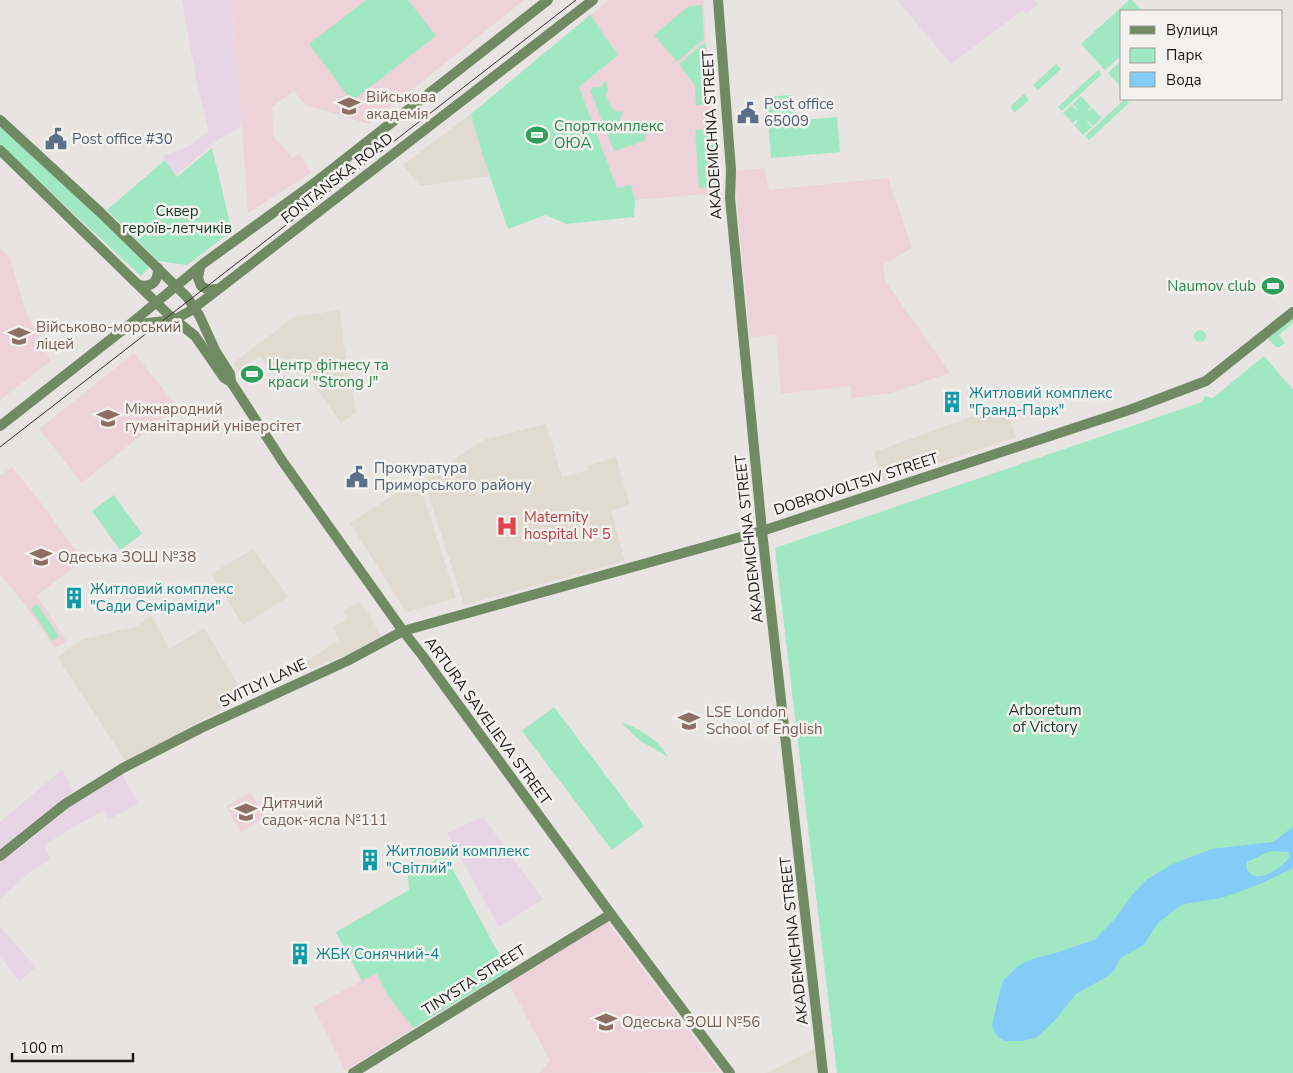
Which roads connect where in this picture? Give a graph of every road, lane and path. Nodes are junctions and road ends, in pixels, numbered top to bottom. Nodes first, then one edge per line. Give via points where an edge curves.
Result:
1 (548, 0) edge
2 (592, 0) edge
3 (718, 0) edge
4 (0, 120) edge
5 (0, 150) edge
6 (200, 267) junction
7 (158, 268) junction
8 (139, 285) junction
9 (176, 285) junction
10 (216, 289) junction
11 (156, 302) junction
12 (195, 308) junction
13 (1293, 312) edge
14 (174, 320) junction
15 (129, 325) junction
16 (230, 382) junction
17 (0, 426) edge
18 (762, 531) junction
19 (403, 631) junction
20 (0, 856) edge
21 (610, 914) junction
22 (353, 1073) edge
23 (730, 1073) edge
24 (823, 1073) edge

1 - 6 main road, FONTANSKA ROAD via 317,181
2 - 10 main road, FONTANSKA ROAD
3 - 18 main road, AKADEMICHNA STREET via 731,170 730,198
4 - 7 main road, ARTURA SAVELIEVA STREET
5 - 8 main road, ARTURA SAVELIEVA STREET
6 - 9 main road, FONTANSKA ROAD
6 - 10 main road via 198,278 201,286
7 - 8 main road via 156,282 146,287
7 - 9 main road, ARTURA SAVELIEVA STREET
8 - 11 main road, ARTURA SAVELIEVA STREET
9 - 11 main road, FONTANSKA ROAD
9 - 12 main road, ARTURA SAVELIEVA STREET
10 - 12 main road, FONTANSKA ROAD
11 - 14 main road, ARTURA SAVELIEVA STREET
11 - 15 main road
12 - 14 main road, FONTANSKA ROAD
12 - 16 main road, ARTURA SAVELIEVA STREET via 230,374
13 - 18 main road, DOBROVOLTSIV STREET via 1206,381 1132,409
14 - 15 main road
14 - 16 main road, ARTURA SAVELIEVA STREET via 195,336
15 - 17 main road
16 - 19 main road, ARTURA SAVELIEVA STREET
18 - 19 main road, DOBROVOLTSIV STREET
18 - 24 main road, AKADEMICHNA STREET
19 - 20 main road, SVITLYI LANE via 135,762 72,799
19 - 21 main road, ARTURA SAVELIEVA STREET
21 - 22 main road, TINYSTA STREET
21 - 23 main road, ARTURA SAVELIEVA STREET

